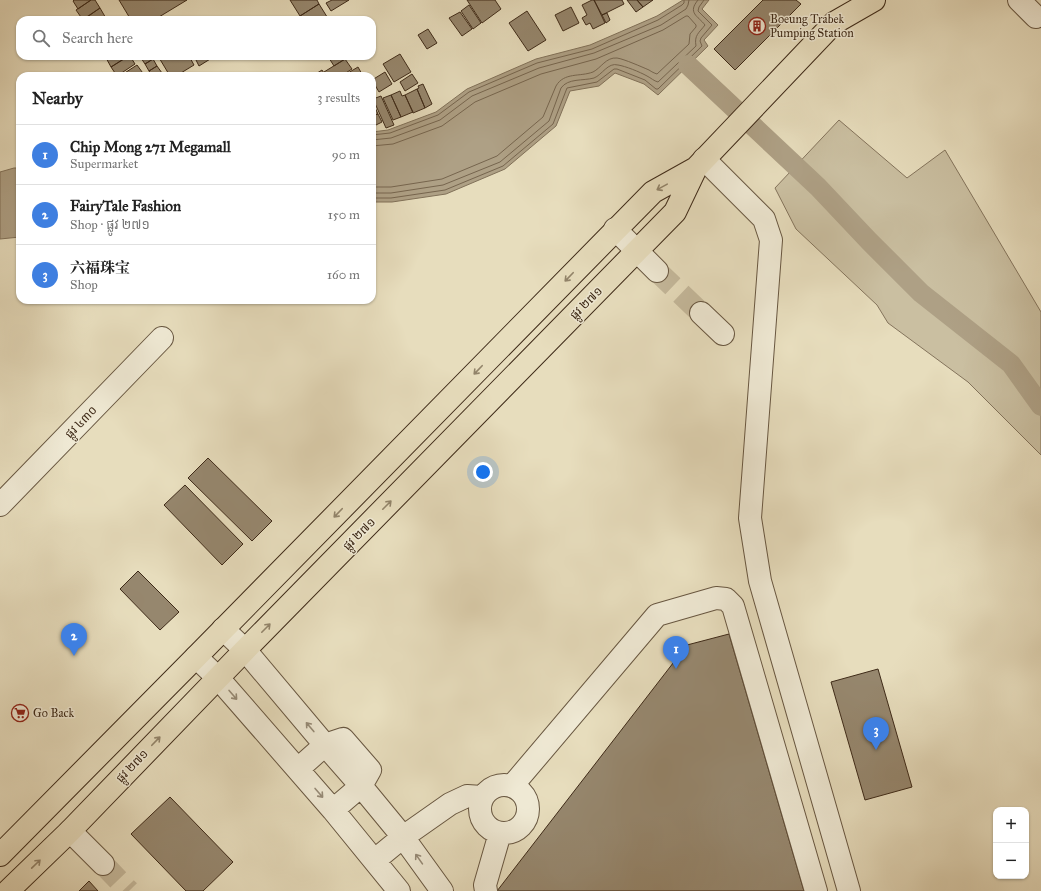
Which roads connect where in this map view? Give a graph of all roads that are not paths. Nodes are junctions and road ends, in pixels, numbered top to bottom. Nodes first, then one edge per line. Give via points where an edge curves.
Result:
1 (845, 0) edge
2 (874, 0) edge
3 (1019, 0) edge
4 (1036, 17) dead end
5 (834, 23) junction
6 (704, 159) junction
7 (615, 229) junction
8 (637, 251) junction
9 (657, 271) tunnel mouth
10 (701, 313) tunnel mouth
11 (723, 334) dead end
12 (162, 338) dead end
13 (0, 505) edge
14 (223, 629) junction
15 (245, 650) junction
16 (196, 657) junction
17 (218, 678) junction
18 (325, 745) junction
19 (298, 769) junction
20 (361, 786) junction
21 (512, 786) junction
22 (482, 797) junction
23 (333, 810) junction
24 (70, 830) junction
25 (500, 833) junction
26 (403, 837) junction
27 (0, 855) edge
28 (375, 860) junction
29 (103, 864) tunnel mouth
30 (8, 891) edge
31 (399, 891) edge
32 (442, 891) edge
33 (486, 891) edge
34 (816, 891) edge
35 (849, 891) edge

1 - 5 main road, ផ្លូវ ២៧១
2 - 5 main road, ផ្លូវ ២៧១
3 - 4 street
5 - 6 main road, ផ្លូវ ២៧១
6 -> 7 main road, ផ្លូវ ២៧១ via 652,192
6 - 8 main road, ផ្លូវ ២៧១ via 675,212
6 - 35 street via 764,219 770,240 750,518 760,581
7 - 8 street
7 -> 14 main road, ផ្លូវ ២៧១
8 - 9 street
15 -> 8 main road, ផ្លូវ ២៧១
10 - 11 street
12 - 13 street, ផ្លូវ ៤៣០
14 - 15 street
14 - 16 main road, ផ្លូវ ២៧១
15 - 17 main road, ផ្លូវ ២៧១
18 -> 15 street
16 - 17 street
16 - 27 main road, ផ្លូវ ២៧១
17 -> 19 street
24 -> 17 main road, ផ្លូវ ២៧១
18 - 19 street
18 - 20 street
19 -> 23 street
20 - 23 street
20 - 26 street
21 - 22 street via 495,786
21 - 25 street via 525,795 528,803 526,820 515,830
21 - 34 street via 657,615 716,598 726,599 733,606
22 - 25 street via 482,819 486,826
22 - 26 street via 467,796 450,804
23 - 28 street
24 - 29 street
30 -> 24 main road, ផ្លូវ ២៧១
25 - 33 street via 485,885
26 - 28 street
32 -> 26 street
28 - 31 street

